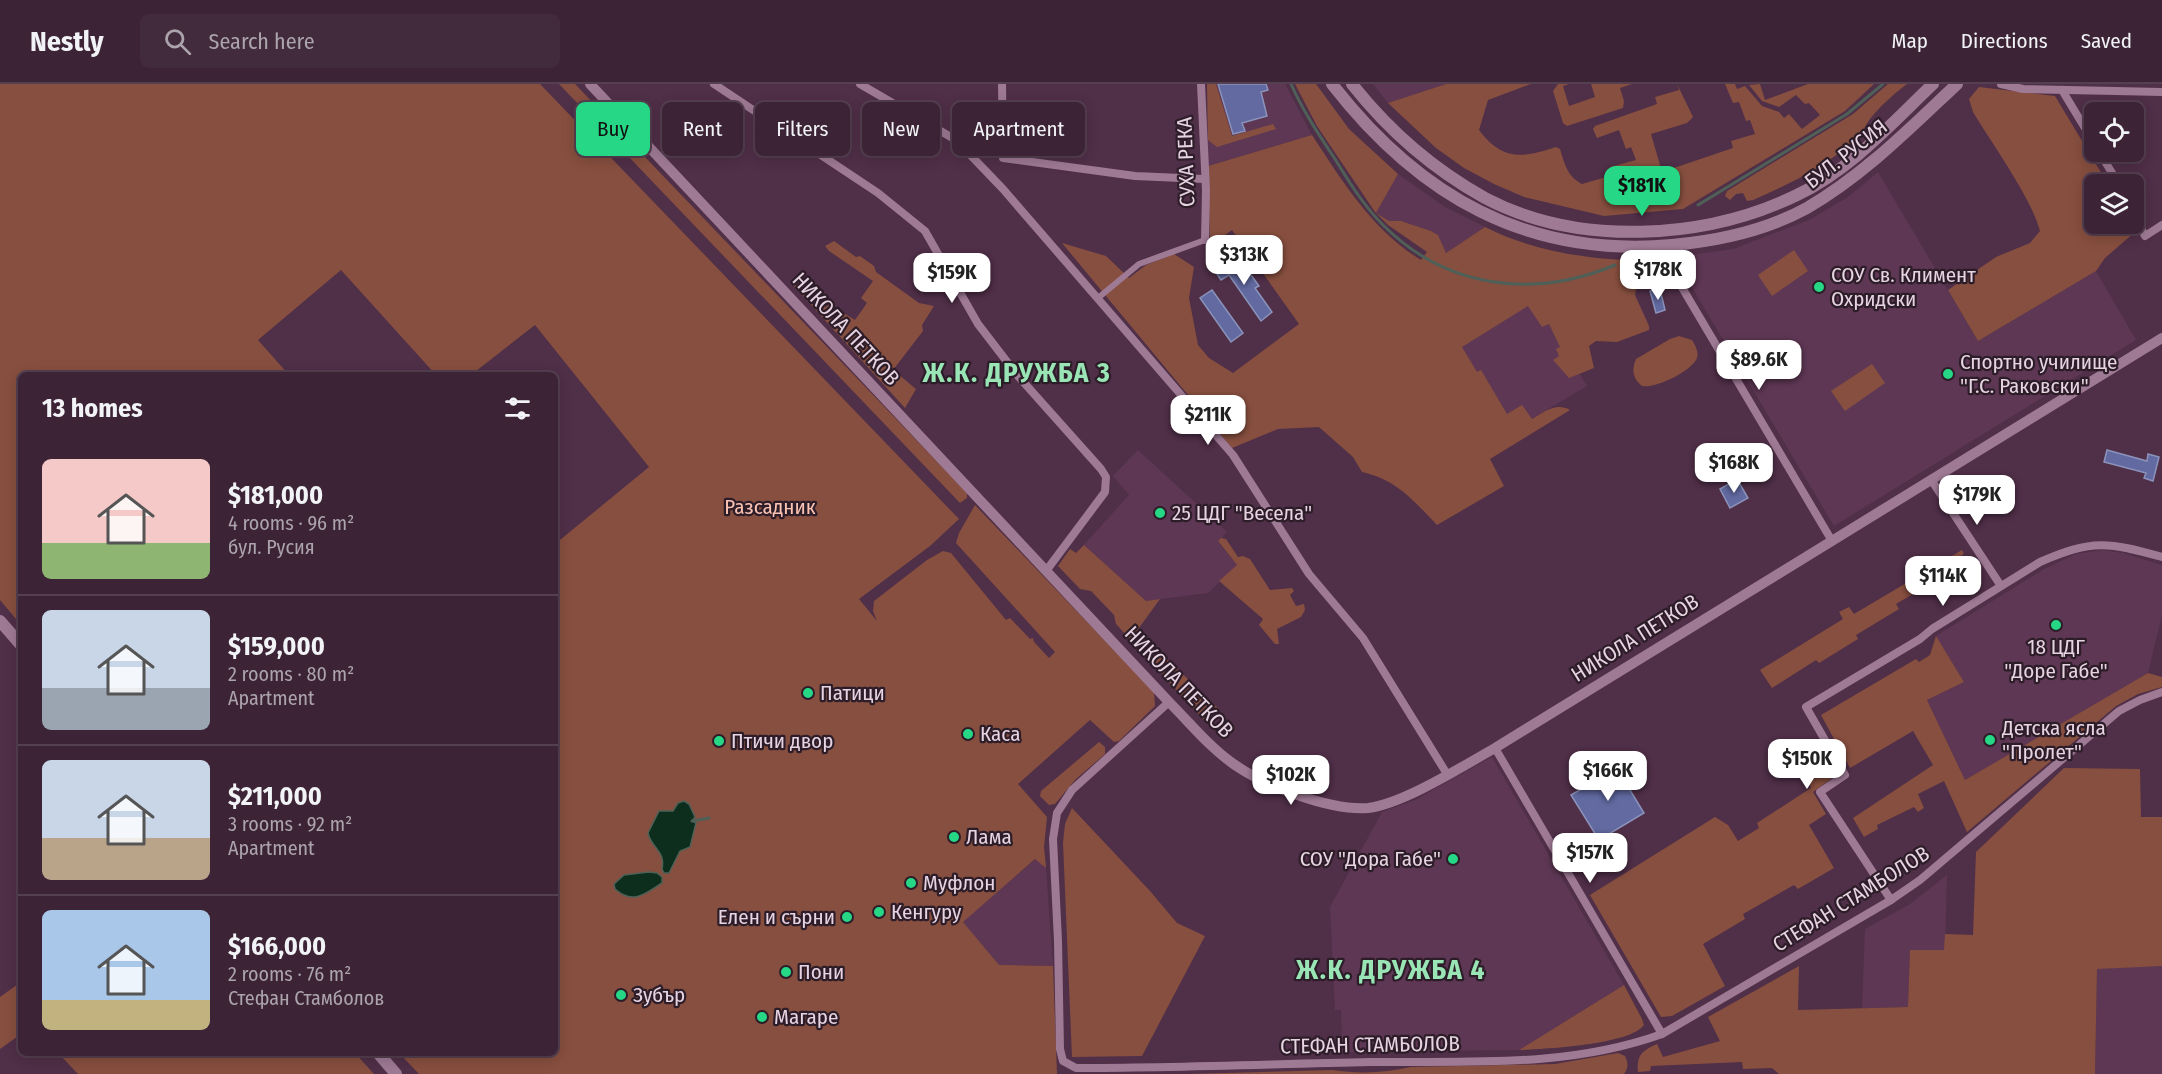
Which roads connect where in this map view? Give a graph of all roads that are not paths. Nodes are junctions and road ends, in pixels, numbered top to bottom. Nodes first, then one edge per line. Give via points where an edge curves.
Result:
1 (590, 84) edge
2 (714, 84) edge
3 (860, 84) edge
4 (1002, 84) edge
5 (1201, 84) edge
6 (1332, 84) edge
7 (1352, 84) edge
8 (1933, 84) edge
9 (1958, 84) edge
10 (2001, 84) edge
11 (2062, 90) junction
12 (2162, 92) edge
13 (2084, 126) edge
14 (1204, 179) junction
15 (2162, 225) edge
16 (2144, 234) edge
17 (1205, 240) joint
18 (1671, 245) junction
19 (1098, 298) junction
20 (2162, 338) edge
21 (1932, 481) junction
22 (1832, 541) junction
23 (2162, 557) edge
24 (1046, 571) junction
25 (2001, 586) junction
26 (0, 621) edge
27 (18, 642) edge
28 (2162, 692) edge
29 (1169, 702) junction
30 (1495, 748) junction
31 (1447, 774) junction
32 (1891, 900) junction
33 (1662, 1034) junction
34 (381, 1056) edge
35 (1076, 1071) edge
36 (396, 1074) edge

1 - 24 street, НИКОЛА ПЕТКОВ
2 - 24 street via 877,192 925,231 978,324 1018,376 1101,469 1106,477 1105,492
3 - 19 street via 956,140
4 - 14 street via 1003,158 1136,176
5 - 14 street, СУХА РЕКА
6 - 18 main road, БУЛ. РУСИЯ via 1360,120 1397,156 1436,187 1480,213 1560,239 1611,247
7 - 8 main road, БУЛ. РУСИЯ via 1407,145 1487,199 1563,224 1649,232 1720,223 1798,195 1863,150
9 - 18 main road, БУЛ. РУСИЯ via 1873,162 1805,209 1724,238
10 - 11 street
11 - 12 street
11 - 13 street
14 - 17 street, СУХА РЕКА
15 - 16 street
17 - 19 street via 1139,264
18 - 22 street via 1674,274
19 - 31 street via 1233,455 1309,574 1363,638
20 - 21 street, НИКОЛА ПЕТКОВ
21 - 22 street, НИКОЛА ПЕТКОВ
21 - 25 street
22 - 30 street, НИКОЛА ПЕТКОВ
23 - 25 street via 2111,544 2090,544 2040,562
24 - 29 street, НИКОЛА ПЕТКОВ
25 - 32 street via 1806,707 1845,775 1820,792
26 - 27 main road
28 - 32 street, СТЕФАН СТАМБОЛОВ via 2118,711 1946,860
29 - 31 street, НИКОЛА ПЕТКОВ via 1234,765 1262,780 1320,801 1369,808 1411,794
29 - 35 street, СТЕФАН СТАМБОЛОВ via 1072,790 1057,813 1053,839 1060,1049 1063,1061
30 - 31 street, НИКОЛА ПЕТКОВ
30 - 33 street
32 - 33 street, СТЕФАН СТАМБОЛОВ
33 - 35 street, СТЕФАН СТАМБОЛОВ via 1632,1045 1552,1059
34 - 36 main road

